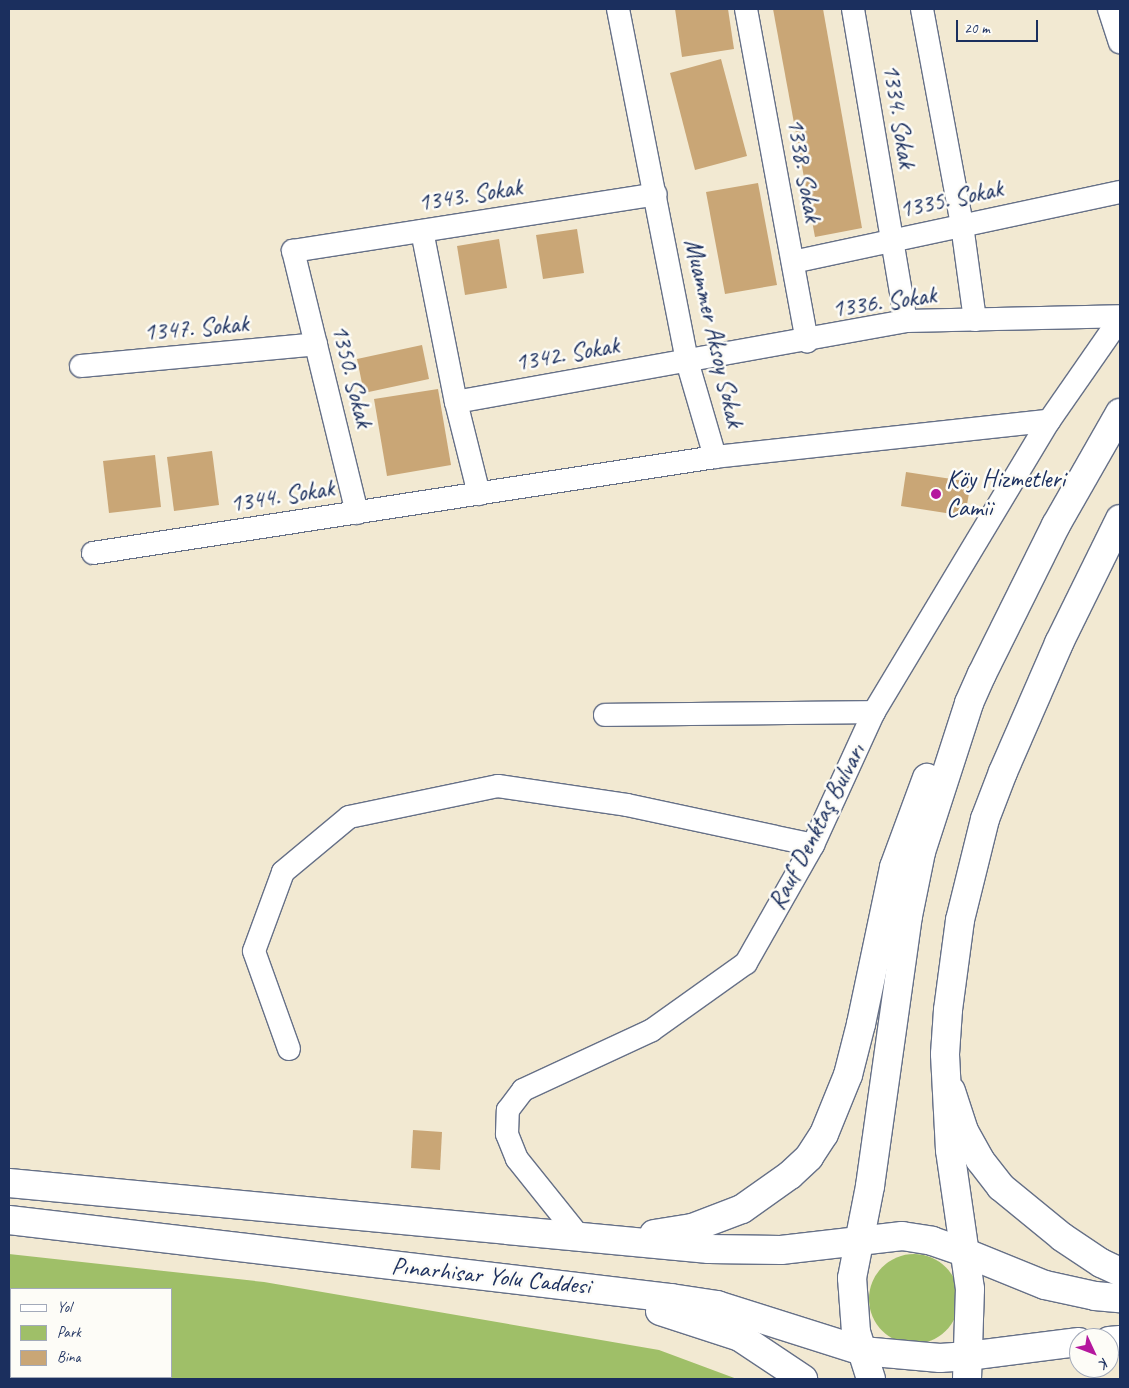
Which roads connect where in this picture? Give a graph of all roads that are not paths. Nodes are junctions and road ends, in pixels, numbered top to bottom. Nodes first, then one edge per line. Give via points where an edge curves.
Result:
1 (618, 9) edge
2 (746, 9) edge
3 (853, 9) edge
4 (922, 9) edge
5 (1108, 9) edge
6 (1120, 42) edge
7 (1120, 192) edge
8 (656, 194) junction
9 (962, 225) junction
10 (422, 231) junction
11 (892, 239) junction
12 (294, 251) joint
13 (793, 262) junction
14 (1120, 318) edge
15 (975, 320) junction
16 (906, 322) junction
17 (807, 342) junction
18 (316, 344) junction
19 (687, 361) junction
20 (81, 366) dead end
21 (456, 402) junction
22 (1120, 413) edge
23 (1049, 421) junction
24 (715, 457) junction
25 (479, 494) junction
26 (357, 513) junction
27 (1120, 519) edge
28 (93, 553) dead end
29 (969, 702) junction
30 (874, 712) junction
31 (606, 715) dead end
32 (813, 845) junction
33 (289, 1049) dead end
34 (946, 1076) junction
35 (9, 1183) edge
36 (9, 1220) edge
37 (582, 1240) junction
38 (857, 1241) junction
39 (966, 1253) junction
40 (1120, 1272) edge
41 (605, 1289) junction
42 (1120, 1298) edge
43 (1069, 1344) edge
44 (862, 1351) junction
45 (967, 1368) edge
46 (803, 1379) edge
47 (871, 1379) edge

1 - 8 street, Muammer Aksoy Sokak
2 - 13 street, 1338. Sokak
3 - 11 street, 1334. Sokak
4 - 9 street
5 - 6 street
7 - 9 street, 1335. Sokak
8 - 10 street, 1343. Sokak
8 - 19 street, Muammer Aksoy Sokak
9 - 11 street, 1335. Sokak
9 - 15 street
10 - 12 street, 1343. Sokak
10 - 21 street
11 - 13 street, 1335. Sokak
11 - 16 street, 1334. Sokak
12 - 18 street, 1350. Sokak
13 - 17 street, 1338. Sokak
14 - 15 street, 1336. Sokak
14 - 23 street, Rauf Denktaş Bulvarı
15 - 16 street, 1336. Sokak
16 - 17 street, 1336. Sokak
17 - 19 street, 1336. Sokak
18 - 20 street, 1347. Sokak
18 - 26 street, 1350. Sokak
19 - 21 street, 1342. Sokak
19 - 24 street, Muammer Aksoy Sokak
21 - 25 street
22 - 29 main road via 1056,525
23 - 24 street, Muammer Aksoy Sokak
23 - 30 street, Rauf Denktaş Bulvarı
24 - 25 street, 1344. Sokak
25 - 26 street, 1344. Sokak
26 - 28 street, 1344. Sokak
27 - 34 main road via 1036,694 985,819 971,870 953,964
29 - 37 main road via 928,775 906,828 879,928 848,1075 824,1134 809,1157 769,1192 713,1221 663,1234
29 - 38 main road via 921,852 908,916 876,1150
30 - 31 street
30 - 32 street, Rauf Denktaş Bulvarı
32 - 33 street via 627,805 498,786 349,817 283,872 254,951
32 - 37 street, Rauf Denktaş Bulvarı via 746,963 652,1030 523,1090 508,1110 507,1134 517,1159
34 - 39 main road via 950,1150
34 - 40 main road via 964,1131 980,1160 1001,1187 1062,1237
35 - 37 main road, Pınarhisar Yolu Caddesi
36 - 41 main road, Pınarhisar Yolu Caddesi
37 - 38 main road, Pınarhisar Yolu Caddesi via 743,1252
38 - 39 main road, Pınarhisar Yolu Caddesi via 902,1236 932,1241
38 - 44 main road via 852,1290 856,1332
39 - 42 main road, Pınarhisar Yolu Caddesi via 1045,1284 1095,1296
39 - 45 main road via 970,1290
41 - 44 main road, Pınarhisar Yolu Caddesi via 717,1305
41 - 46 main road via 740,1337
43 - 45 main road, Pınarhisar Yolu Caddesi
44 - 45 main road, Pınarhisar Yolu Caddesi via 940,1358
44 - 47 main road

